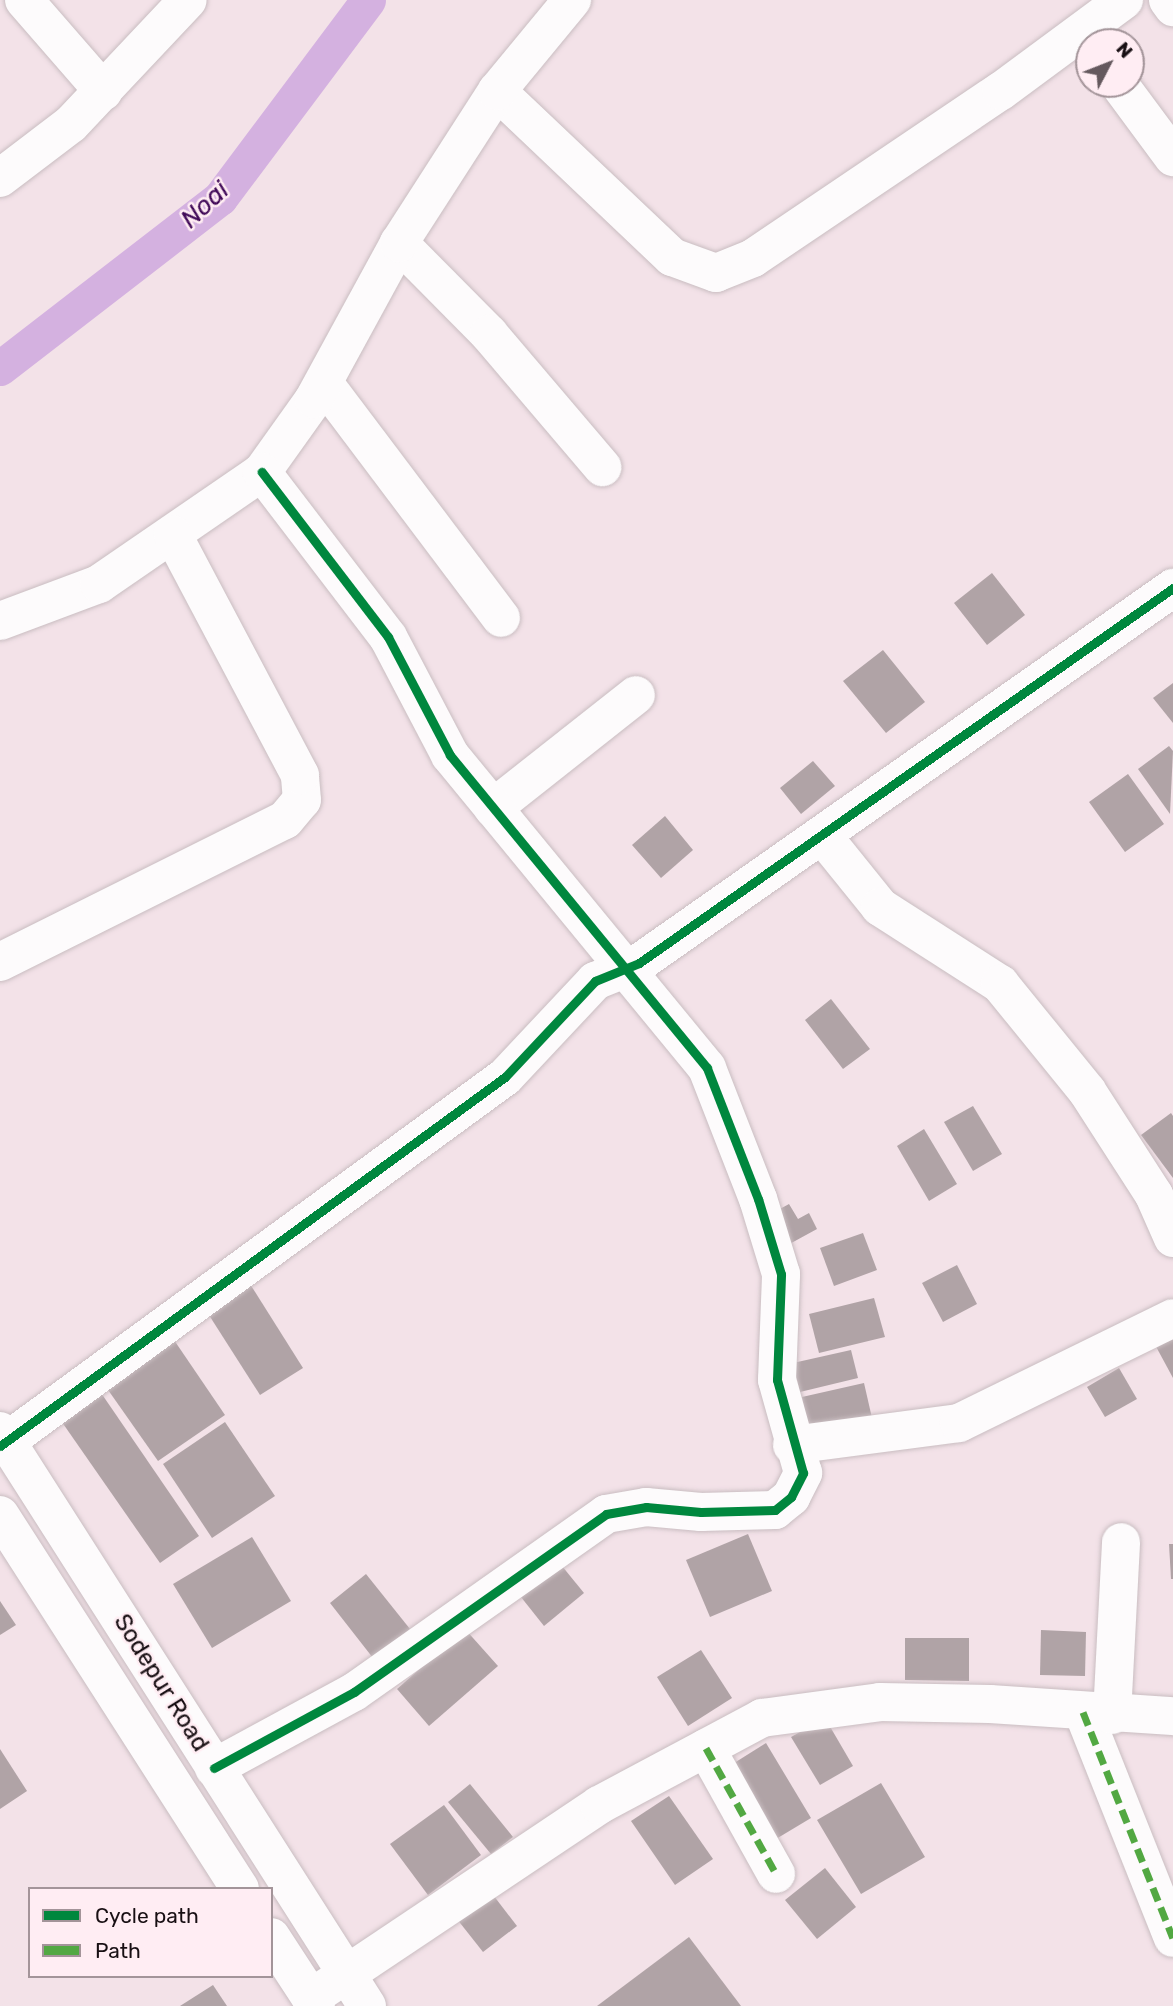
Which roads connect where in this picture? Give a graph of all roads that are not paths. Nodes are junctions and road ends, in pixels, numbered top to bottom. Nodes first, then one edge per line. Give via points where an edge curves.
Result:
1 (24, 0) edge
2 (572, 0) edge
3 (1124, 0) edge
4 (1168, 0) edge
5 (184, 2) edge
6 (1173, 7) edge
7 (1094, 28) edge
8 (1075, 43) edge
9 (103, 91) junction
10 (497, 91) junction
11 (1129, 98) edge
12 (1173, 158) edge
13 (5, 164) edge
14 (399, 243) junction
15 (324, 383) junction
16 (602, 467) dead end
17 (262, 472) junction
18 (173, 535) junction
19 (1173, 588) edge
20 (501, 618) dead end
21 (0, 621) edge
22 (636, 695) dead end
23 (493, 808) junction
24 (822, 835) junction
25 (0, 962) edge
26 (623, 970) junction
27 (1173, 1238) edge
28 (1173, 1318) edge
29 (3, 1440) edge
30 (792, 1445) junction
31 (0, 1515) edge
32 (1121, 1542) dead end
33 (1097, 1714) junction
34 (1173, 1716) edge
35 (706, 1748) junction
36 (214, 1768) junction
37 (776, 1874) dead end
38 (239, 1887) edge
39 (1173, 1938) edge
40 (273, 1940) edge
41 (344, 1975) junction
42 (314, 2002) edge
43 (367, 2006) edge

1 - 9 street
2 - 10 street
3 - 7 street
4 - 6 street
5 - 9 street
8 - 10 street via 753,258 716,273 673,257
9 - 13 street via 71,124
10 - 14 street
11 - 12 street
14 - 15 street
14 - 16 street via 489,334
15 - 17 street
15 - 20 street
17 - 18 street
17 - 23 street via 388,638 450,755
18 - 21 street via 99,584
18 - 25 street via 300,775 302,800 285,820
19 - 24 street
22 - 23 street
23 - 26 street
24 - 26 street
24 - 27 street via 880,907 1000,985 1087,1091 1154,1195
26 - 29 street via 595,981 505,1077
26 - 30 street via 707,1068 758,1199 781,1274 778,1380
28 - 30 street via 959,1423
29 - 36 street, Sodepur Road
30 - 36 street via 803,1473 792,1497 775,1510 646,1507 606,1514 354,1692
31 - 38 street
32 - 33 street
33 - 34 street
33 - 35 street via 990,1704 880,1702 762,1717
33 - 39 street
35 - 37 street
35 - 41 street via 598,1805
36 - 41 street, Sodepur Road
40 - 42 street
41 - 42 street
41 - 43 street, Sodepur Road

